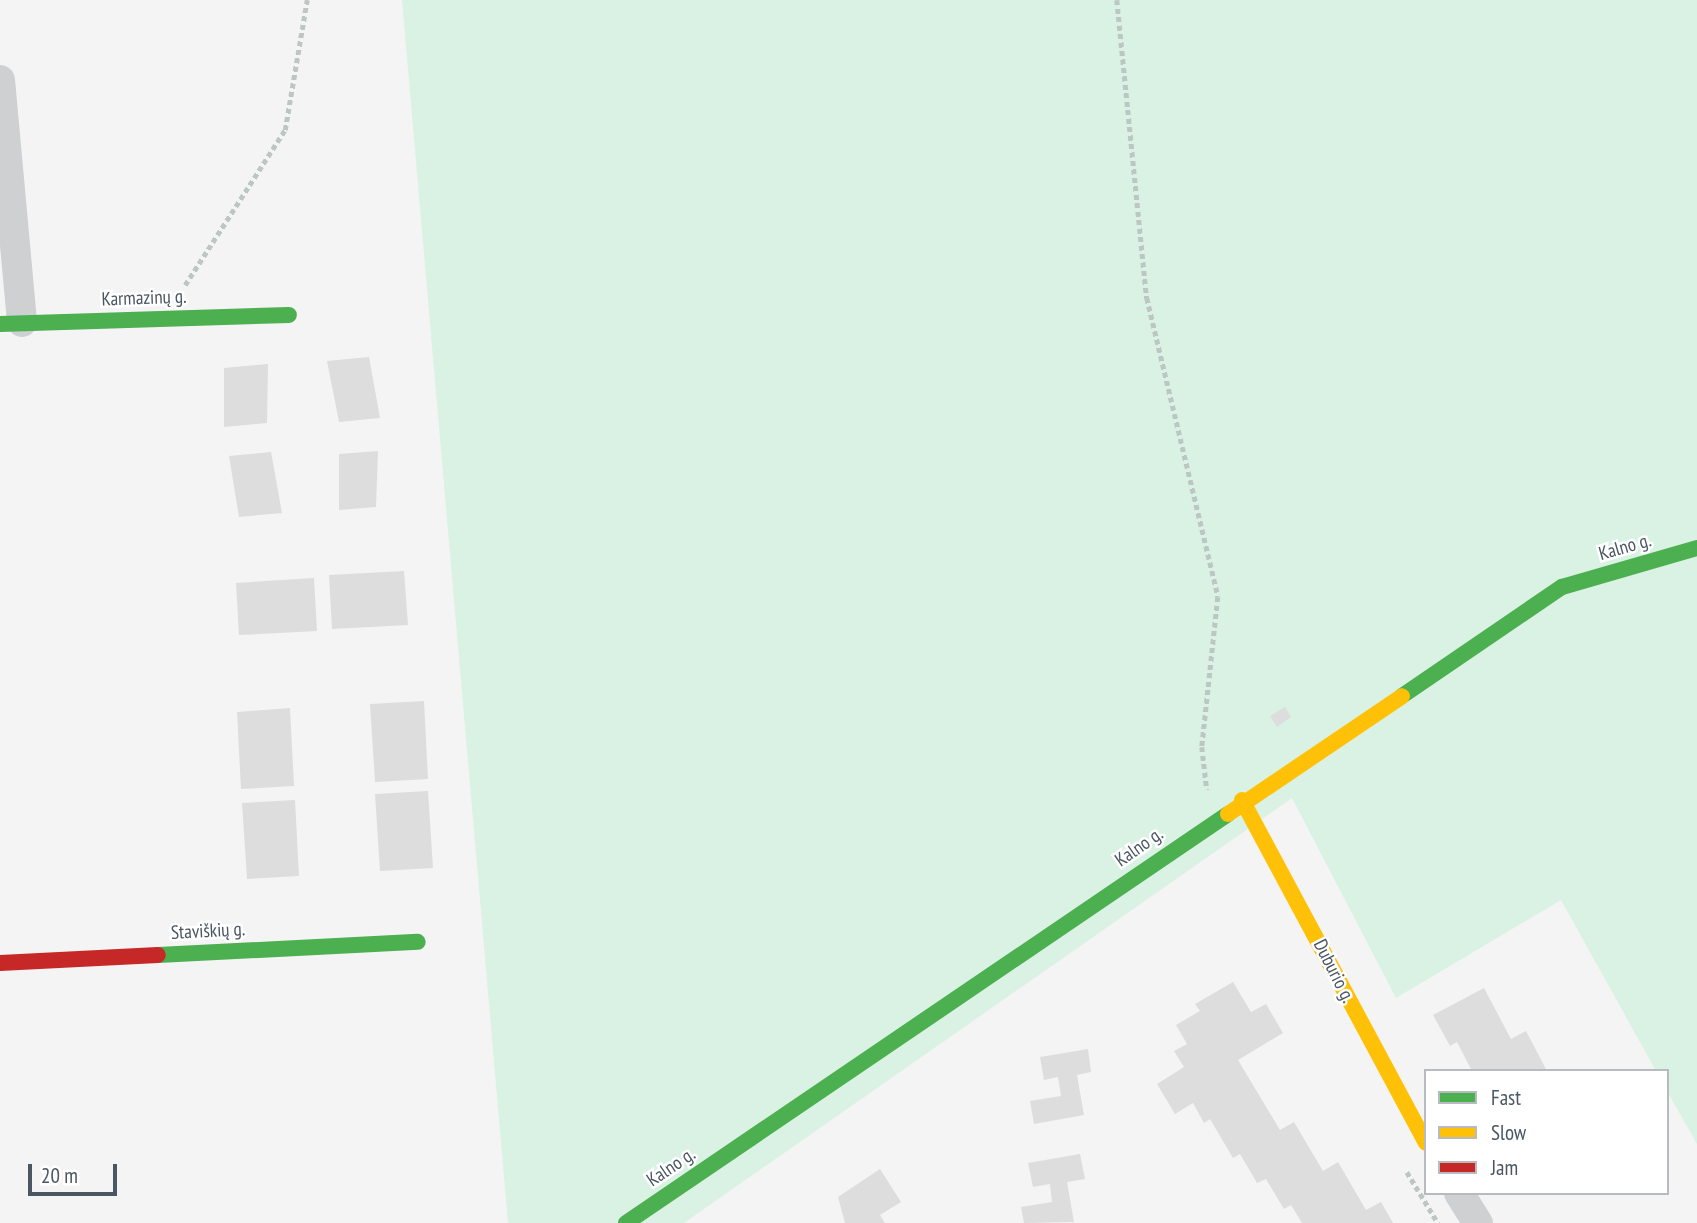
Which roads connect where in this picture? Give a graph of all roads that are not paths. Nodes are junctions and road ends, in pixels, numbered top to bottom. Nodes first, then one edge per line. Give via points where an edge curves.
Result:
1 (0, 80) edge
2 (289, 315) dead end
3 (11, 323) edge
4 (1697, 548) edge
5 (1242, 800) junction
6 (418, 942) dead end
7 (0, 963) edge
8 (1424, 1139) edge
9 (1459, 1195) edge
10 (626, 1223) edge
11 (1478, 1223) edge

1 - 3 street
2 - 3 street, Karmazinų g.
4 - 5 street, Kalno g. via 1562,587
5 - 8 street, Duburio g.
5 - 10 street, Kalno g.
6 - 7 street, Staviškių g.
9 - 11 street

